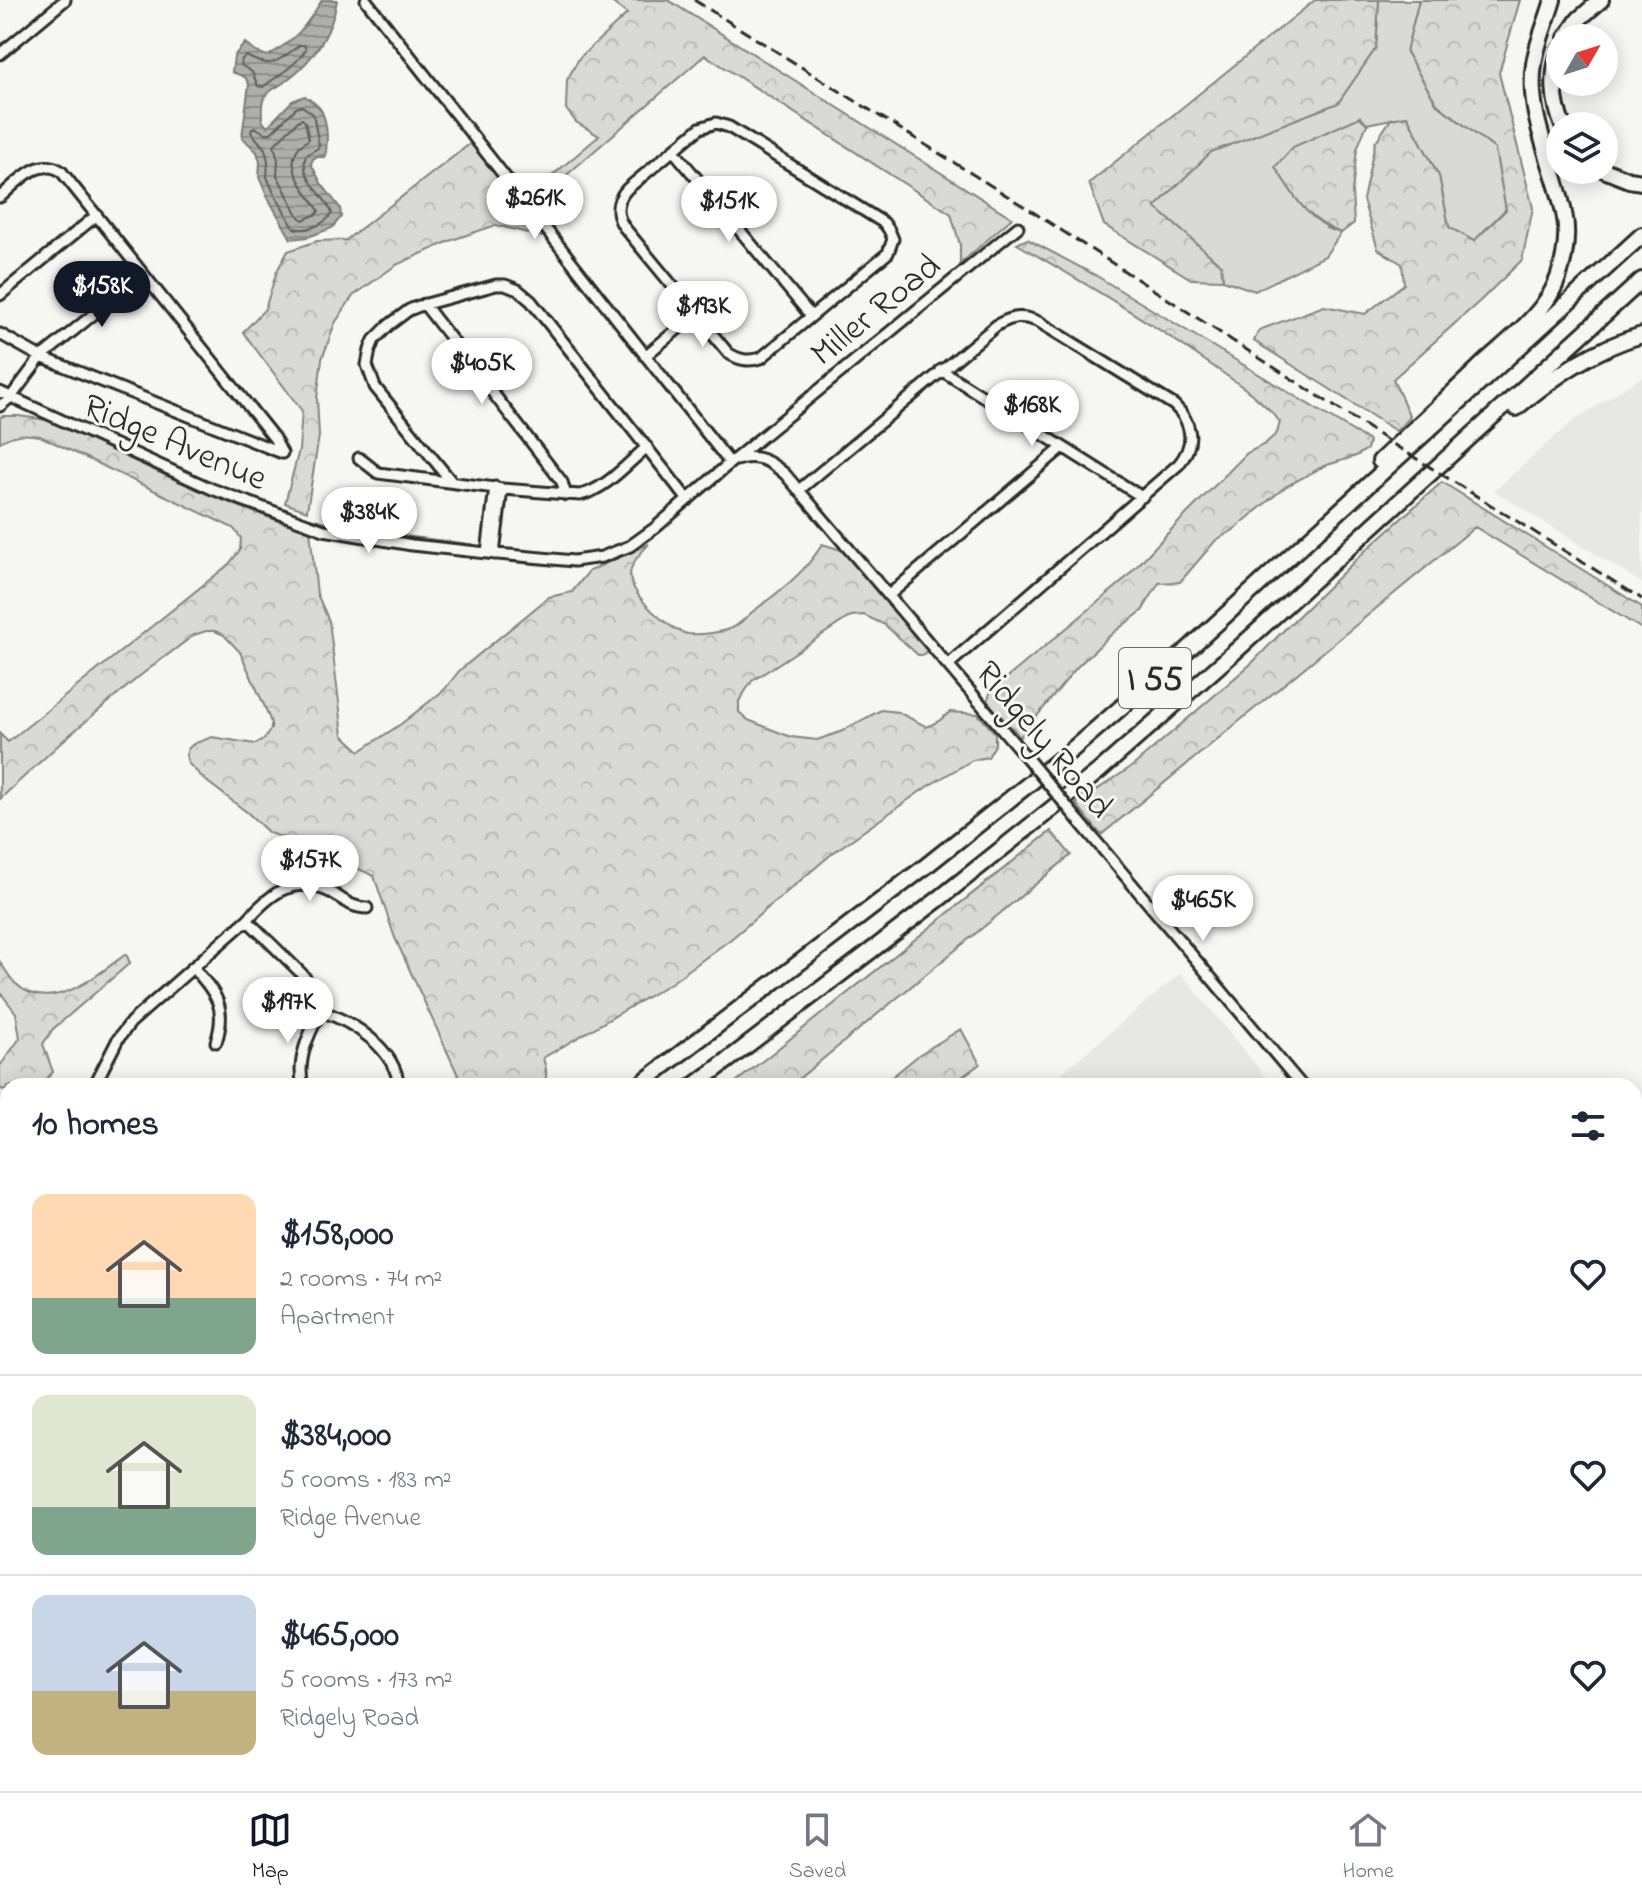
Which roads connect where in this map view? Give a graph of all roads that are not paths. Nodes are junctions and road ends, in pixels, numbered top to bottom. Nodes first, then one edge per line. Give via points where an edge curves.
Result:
1 (65, 0) edge
2 (366, 0) edge
3 (1553, 0) edge
4 (1601, 0) edge
5 (1576, 24) edge
6 (0, 54) edge
7 (673, 150) junction
8 (1618, 176) edge
9 (1642, 182) edge
10 (0, 197) edge
11 (97, 215) junction
12 (1018, 227) dead end
13 (1642, 235) edge
14 (143, 274) junction
15 (1642, 280) edge
16 (0, 295) edge
17 (424, 304) junction
18 (696, 314) junction
19 (811, 316) junction
20 (0, 334) edge
21 (1642, 335) edge
22 (645, 356) junction
23 (41, 357) junction
24 (941, 370) junction
25 (0, 392) edge
26 (11, 397) junction
27 (0, 406) edge
28 (647, 447) junction
29 (1063, 447) junction
30 (359, 458) dead end
31 (1448, 458) junction
32 (730, 463) junction
33 (451, 481) junction
34 (499, 488) junction
35 (799, 490) junction
36 (566, 495) junction
37 (1142, 497) junction
38 (688, 500) junction
39 (1329, 519) junction
40 (491, 553) junction
41 (889, 595) junction
42 (948, 665) junction
43 (367, 908) dead end
44 (247, 920) junction
45 (193, 967) junction
46 (321, 1011) junction
47 (216, 1042) dead end
48 (98, 1078) edge
49 (301, 1078) edge
50 (397, 1078) edge
51 (648, 1078) edge
52 (704, 1078) edge
53 (1295, 1078) edge

1 - 6 street
2 - 22 street
3 - 39 highway via 1532,82 1537,120 1565,214 1557,281 1525,325 1347,492
4 - 5 highway
7 - 18 street via 622,194 618,214
7 - 19 street
7 - 19 street via 700,128 723,124 884,223 896,238 888,253
8 - 9 highway
10 - 11 street via 35,168 49,166 65,175
11 - 14 street
11 - 16 street
12 - 32 street, Miller Road
13 - 39 highway, I 55
14 - 23 street
14 - 23 street via 282,453
15 - 31 highway, I 55
17 - 28 street via 487,286 518,290
17 - 33 street via 380,333 367,365 375,387
17 - 36 street via 562,482
18 - 19 street via 745,365
18 - 22 street
20 - 23 street
21 - 31 highway via 1572,366
22 - 32 street
23 - 26 street
24 - 29 street
24 - 35 street
24 - 37 street via 997,325 1028,317 1174,405 1189,424 1188,451
25 - 26 street, Ridge Avenue
26 - 27 street
26 - 40 street, Ridge Avenue via 184,476 324,530
28 - 36 street via 589,493
28 - 38 street
29 - 37 street
29 - 41 street
30 - 33 street via 378,473
31 - 52 highway, I 55 via 1099,771
32 - 35 street, Ridgely Road via 750,457 765,460
32 - 38 street, Ridge Avenue
33 - 34 street
34 - 36 street
34 - 40 street
35 - 41 street, Ridgely Road
37 - 42 street
38 - 40 street, Ridge Avenue via 630,546 602,557 574,561
39 - 51 highway, I 55 via 1074,748
41 - 42 street, Ridgely Road
42 - 53 street, Ridgely Road, bridge
43 - 44 street via 318,888 295,885 264,901
44 - 45 street
44 - 46 street via 302,974
45 - 47 street via 219,1004
45 - 48 street via 131,1022
46 - 49 street via 303,1053
46 - 50 street via 342,1019 381,1049

